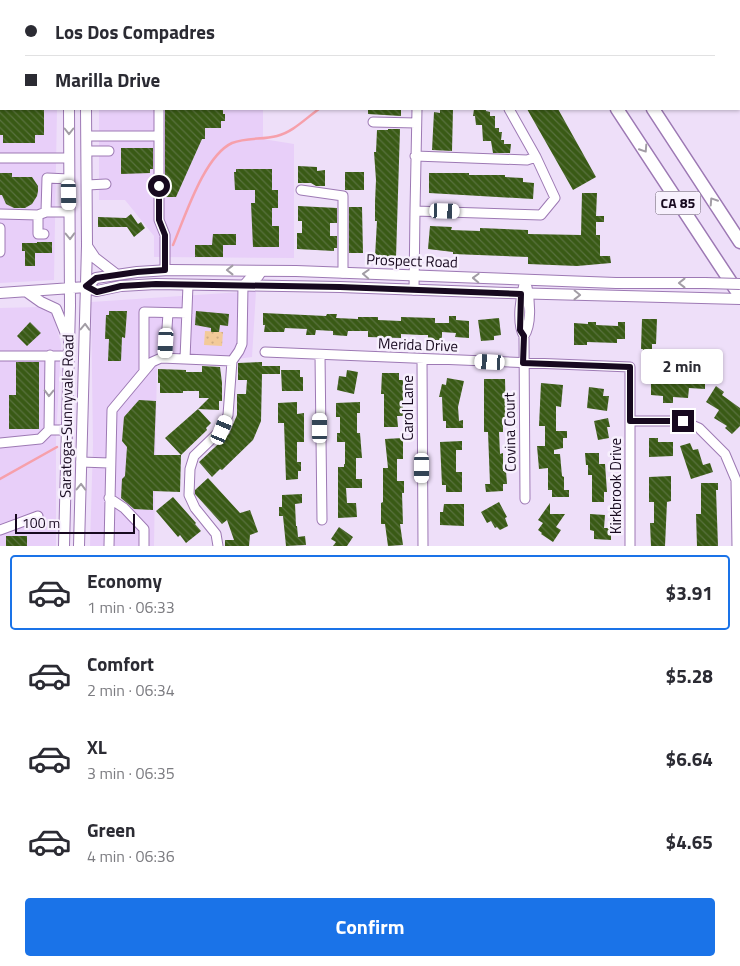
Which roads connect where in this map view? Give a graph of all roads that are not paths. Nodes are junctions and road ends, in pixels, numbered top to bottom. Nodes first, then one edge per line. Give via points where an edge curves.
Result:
1 (69, 110) edge
2 (86, 110) edge
3 (159, 110) edge
4 (417, 110) edge
5 (510, 110) edge
6 (618, 110) edge
7 (653, 110) edge
8 (373, 122) dead end
9 (416, 123) junction
10 (87, 136) junction
11 (159, 136) junction
12 (87, 151) junction
13 (110, 151) dead end
14 (415, 156) junction
15 (536, 157) junction
16 (0, 158) edge
17 (69, 158) junction
18 (69, 178) junction
19 (106, 184) dead end
20 (87, 185) junction
21 (301, 190) dead end
22 (415, 211) junction
23 (69, 212) junction
24 (42, 213) junction
25 (0, 214) edge
26 (0, 228) edge
27 (44, 234) dead end
28 (740, 242) edge
29 (87, 246) junction
30 (0, 252) edge
31 (165, 270) junction
32 (262, 271) junction
33 (343, 273) junction
34 (117, 275) junction
35 (414, 276) junction
36 (525, 280) junction
37 (740, 284) edge
38 (188, 285) junction
39 (86, 286) junction
40 (243, 286) junction
41 (70, 289) junction
42 (414, 290) junction
43 (27, 292) junction
44 (0, 294) edge
45 (525, 294) junction
46 (740, 298) edge
47 (168, 312) junction
48 (187, 313) junction
49 (68, 340) junction
50 (265, 352) dead end
51 (320, 355) junction
52 (0, 356) edge
53 (50, 356) junction
54 (68, 356) junction
55 (165, 358) junction
56 (185, 359) junction
57 (422, 359) junction
58 (232, 360) junction
59 (523, 363) junction
60 (630, 367) joint
61 (144, 371) junction
62 (630, 421) junction
63 (49, 430) junction
64 (66, 430) junction
65 (0, 443) edge
66 (81, 462) junction
67 (110, 463) junction
68 (109, 498) junction
69 (525, 499) dead end
70 (38, 516) dead end
71 (738, 517) edge
72 (322, 520) dead end
73 (0, 530) edge
74 (64, 546) edge
75 (79, 546) edge
76 (108, 546) edge
77 (144, 546) edge
78 (218, 546) edge
79 (423, 546) edge
80 (630, 546) edge
81 (737, 546) edge

1 -> 17 main road, Saratoga-Sunnyvale Road
2 - 10 main road, Saratoga-Sunnyvale Road
3 - 11 street
4 - 9 street
5 - 15 street
6 -> 46 highway, CA 85
28 -> 7 highway, CA 85
8 - 9 street
9 - 14 street
10 - 11 street
10 - 12 main road, Saratoga-Sunnyvale Road
11 - 31 street via 159,220 165,235
12 - 13 street
12 - 20 main road, Saratoga-Sunnyvale Road
14 - 15 street via 527,160
14 - 22 street
15 - 22 street via 555,198 541,215
16 - 17 street
17 - 18 main road, Saratoga-Sunnyvale Road
18 - 23 main road, Saratoga-Sunnyvale Road
18 - 24 street via 47,178
19 - 20 street
20 - 29 main road, Saratoga-Sunnyvale Road
21 - 33 street via 343,196
22 - 35 street
23 - 24 street
23 -> 41 main road, Saratoga-Sunnyvale Road
24 - 25 street
24 - 27 street via 38,234
26 - 30 street
29 - 34 main road via 94,258
29 - 39 main road, Saratoga-Sunnyvale Road
32 -> 31 main road, Prospect Road
31 - 34 main road, Prospect Road
32 - 33 main road, Prospect Road
32 - 40 street
35 -> 33 main road, Prospect Road
34 - 39 main road, Prospect Road via 96,278
36 -> 35 main road, Prospect Road
35 - 42 street
37 -> 36 main road, Prospect Road, bridge
36 - 45 street, Covina Court
38 - 39 main road, Prospect Road via 139,284 97,292
38 - 40 main road, Prospect Road
38 - 48 street
39 - 41 main road, Prospect Road
66 -> 39 main road, Saratoga-Sunnyvale Road
40 - 42 main road, Prospect Road
40 - 58 street via 242,344
41 - 43 main road, Prospect Road
41 - 49 main road, Saratoga-Sunnyvale Road
42 - 45 main road, Prospect Road
43 - 44 main road, Prospect Road
43 - 49 main road via 56,309
45 -> 46 main road, Prospect Road
45 - 59 street, Covina Court via 520,330 524,336
47 - 48 street
47 - 55 street
47 - 61 street via 144,312
48 - 56 street
49 - 54 main road, Saratoga-Sunnyvale Road
50 - 51 street, Merida Drive
51 - 57 street, Merida Drive
51 - 72 street
52 - 53 street
53 - 54 street
53 -> 63 street
54 - 64 main road, Saratoga-Sunnyvale Road
55 - 56 street
55 - 61 street via 152,362
56 - 58 street
57 - 59 street, Merida Drive
57 - 79 street, Carol Lane
58 - 78 street via 228,415 222,430 194,456 190,469 190,495 195,508 216,534
59 - 60 street, Merida Drive
59 - 69 street, Covina Court
60 - 62 street, Kirkbrook Drive
61 - 67 street via 112,410
62 - 71 street via 683,421 711,438 725,454 736,480
62 - 80 street, Kirkbrook Drive
63 - 64 street
63 - 65 street via 40,439
64 - 74 main road, Saratoga-Sunnyvale Road
66 - 67 street
75 -> 66 main road, Saratoga-Sunnyvale Road
67 - 68 street
68 - 76 street
68 - 77 street via 144,529
70 - 73 street
71 - 81 street

